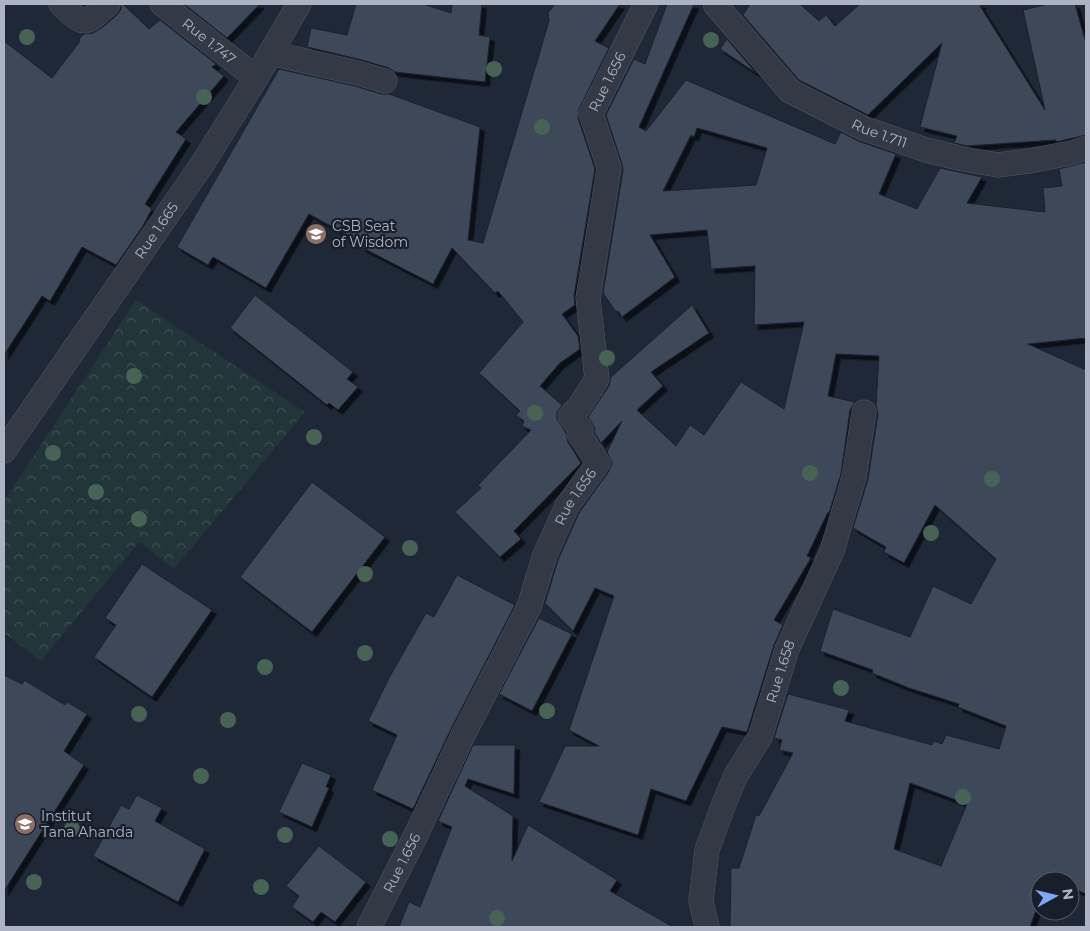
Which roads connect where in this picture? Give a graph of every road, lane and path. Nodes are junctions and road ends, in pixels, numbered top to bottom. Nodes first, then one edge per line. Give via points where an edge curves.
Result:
1 (61, 4) edge
2 (108, 4) edge
3 (162, 4) edge
4 (299, 4) edge
5 (646, 4) edge
6 (714, 4) edge
7 (270, 53) junction
8 (256, 78) junction
9 (386, 81) dead end
10 (1086, 148) edge
11 (864, 412) dead end
12 (4, 451) edge
13 (369, 927) edge
14 (708, 927) edge

1 - 2 street via 84,22 90,21
3 - 8 street, Rue 1.747
4 - 7 street, Rue 1.665
5 - 13 street, Rue 1.656 via 591,114 610,168 588,298 597,379 570,416 598,463 567,506 545,555 528,607
6 - 10 street, Rue 1.711 via 790,91 863,128 926,150 998,165
7 - 8 street, Rue 1.665
7 - 9 street
8 - 12 street, Rue 1.665 via 202,163
11 - 14 street, Rue 1.658 via 854,477 832,552 787,649 760,737 736,775 707,850 701,901

